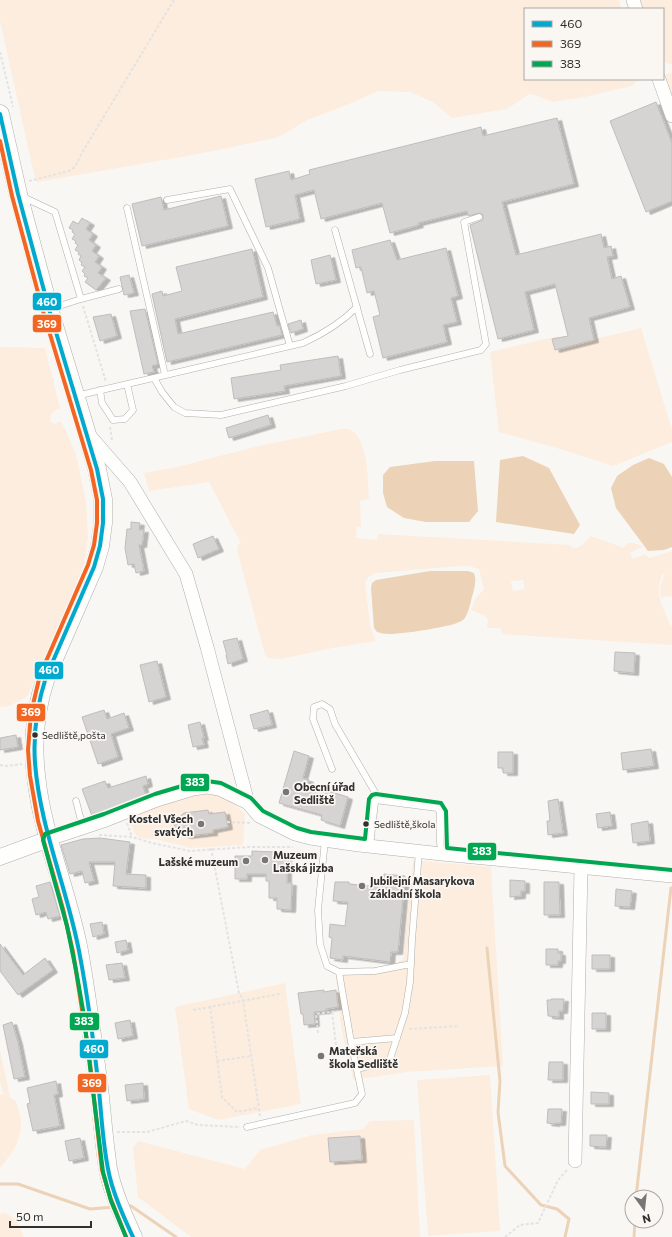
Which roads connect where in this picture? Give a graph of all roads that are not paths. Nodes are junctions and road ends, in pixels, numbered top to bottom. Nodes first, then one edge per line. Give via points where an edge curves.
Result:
1 (659, 80) edge
2 (0, 114) edge
3 (672, 116) edge
4 (21, 189) junction
5 (167, 200) dead end
6 (127, 208) dead end
7 (479, 217) dead end
8 (335, 230) dead end
9 (119, 289) dead end
10 (81, 299) junction
11 (357, 308) junction
12 (49, 309) junction
13 (290, 346) junction
14 (370, 354) dead end
15 (165, 375) junction
16 (154, 378) junction
17 (127, 384) junction
18 (100, 390) junction
19 (75, 396) junction
20 (86, 431) junction
21 (332, 769) dead end
22 (376, 800) junction
23 (76, 802) dead end
24 (248, 803) junction
25 (88, 831) junction
26 (49, 839) junction
27 (325, 840) junction
28 (370, 846) junction
29 (419, 851) junction
30 (442, 854) junction
31 (0, 857) edge
32 (581, 868) junction
33 (672, 876) edge
34 (411, 964) junction
35 (339, 972) junction
36 (397, 1038) junction
37 (351, 1042) junction
38 (357, 1069) junction
39 (247, 1127) road end
40 (575, 1160) road end
41 (133, 1237) edge

1 - 3 street
2 - 4 main road
4 - 10 lane via 55,212
4 - 12 main road
5 - 13 lane via 230,189 268,268
6 - 15 lane
7 - 16 lane via 464,222 486,344 481,350 346,386 221,415 185,413 174,407
8 - 11 lane
9 - 10 lane
10 - 12 lane
11 - 13 lane via 323,334
11 - 14 lane
12 - 19 main road
13 - 15 lane
15 - 16 lane
16 - 17 lane
17 - 18 lane
17 - 18 lane via 133,410 125,419 113,420 102,403
18 - 19 lane
19 - 20 main road
20 - 24 street via 130,482 186,574
20 - 26 main road via 103,499 104,523 94,567 46,677 35,720 35,762
21 - 22 lane via 313,719 314,707 322,704 330,709 335,724 376,794
22 - 28 lane
22 - 30 lane via 437,808 440,812
23 - 25 lane
24 - 25 street via 219,789 193,789 156,800
24 - 27 street via 259,816 295,834
25 - 26 street
26 - 31 street
26 - 41 main road via 79,951 89,1009 109,1170 119,1206
27 - 28 street
27 - 35 lane via 318,910 320,944 327,966
28 - 29 street
29 - 30 street
29 - 34 lane
30 - 32 street
32 - 33 street
32 - 40 street
34 - 35 lane via 375,971
34 - 36 lane via 405,1013
35 - 37 lane
36 - 37 lane
36 - 38 lane via 390,1059
37 - 38 lane
38 - 39 lane via 362,1094 355,1103

